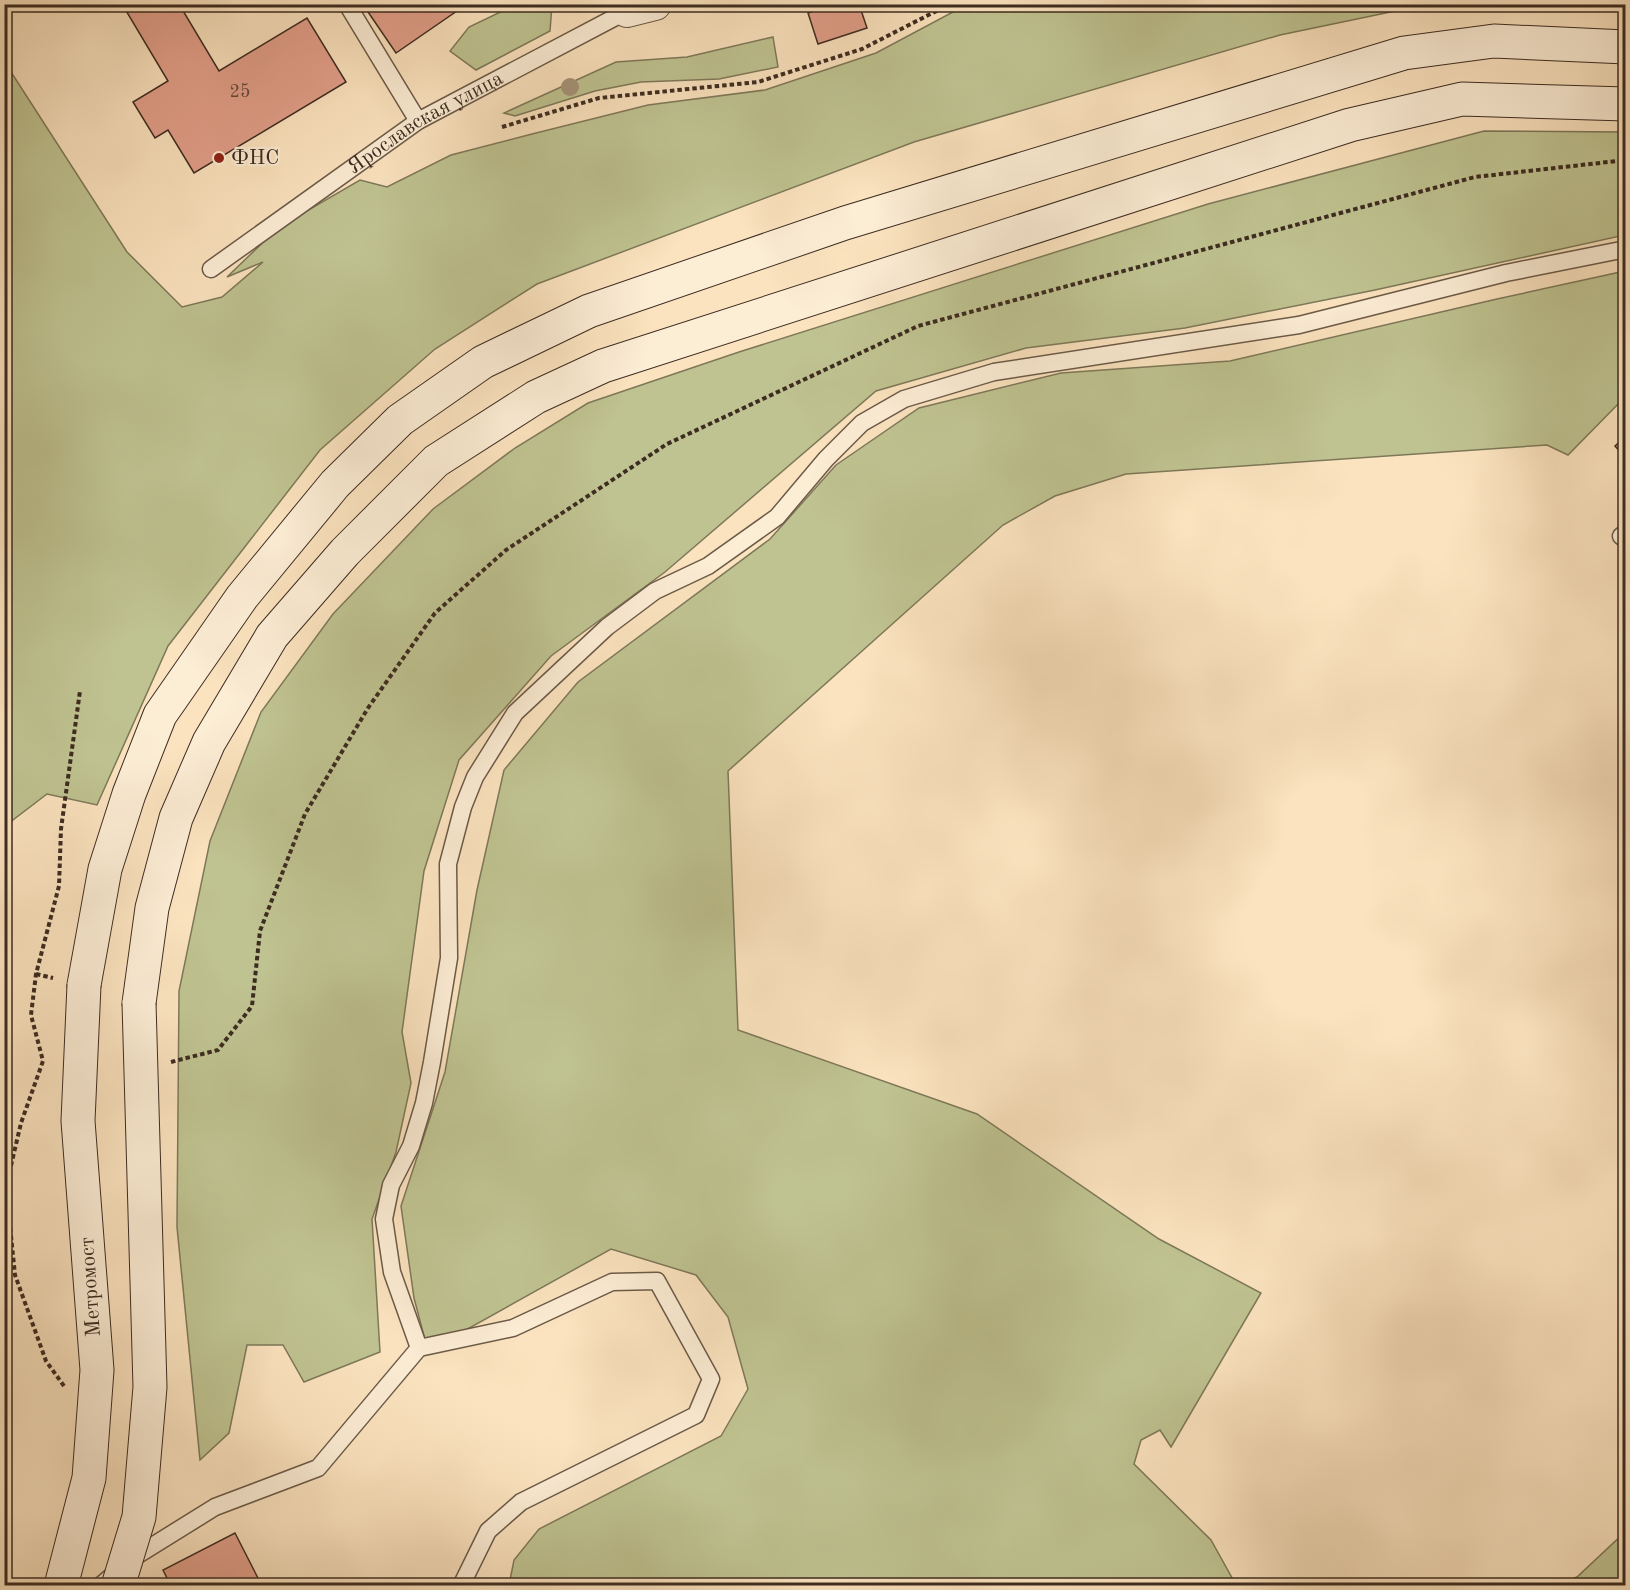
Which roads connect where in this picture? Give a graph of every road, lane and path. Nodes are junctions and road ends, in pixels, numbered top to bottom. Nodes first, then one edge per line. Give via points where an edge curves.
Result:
1 (347, 4) edge
2 (950, 4) edge
3 (634, 7) edge
4 (1626, 46) edge
5 (1626, 104) edge
6 (418, 121) junction
7 (502, 127) dead end
8 (1626, 249) edge
9 (211, 269) dead end
10 (1626, 532) edge
11 (1626, 540) edge
12 (80, 691) dead end
13 (419, 1348) junction
14 (67, 1390) dead end
15 (61, 1586) edge
16 (100, 1586) edge
17 (118, 1586) edge
18 (461, 1586) edge

1 - 6 lane
2 - 7 path via 862,49 758,82 599,98
3 - 6 lane, Ярославская улица
4 - 15 main road, Метромост, bridge via 1494,41 1404,53 845,223 589,311 483,362 400,420 335,484 242,597 160,715 105,869 84,985 78,1121 97,1370 90,1478
5 - 17 main road, bridge via 1462,99 1350,125 603,366 536,397 436,461 345,552 272,636 209,742 176,818 152,908 140,1004 150,1387 139,1516
6 - 9 lane, Ярославская улица
8 - 13 lane via 1506,273 1299,325 994,372 904,399 862,423 777,517 708,566 655,591 607,627 515,713 475,777 448,864 449,958 432,1062 411,1146 391,1185 384,1219 392,1272
10 - 11 lane via 1622,536
12 - 14 path via 61,830 59,886 36,974 31,1015 44,1061 21,1123 6,1187 15,1275 46,1361
13 - 16 lane via 318,1468 215,1508 133,1558
13 - 18 lane via 513,1328 612,1282 657,1281 711,1379 696,1415 521,1502 488,1530

